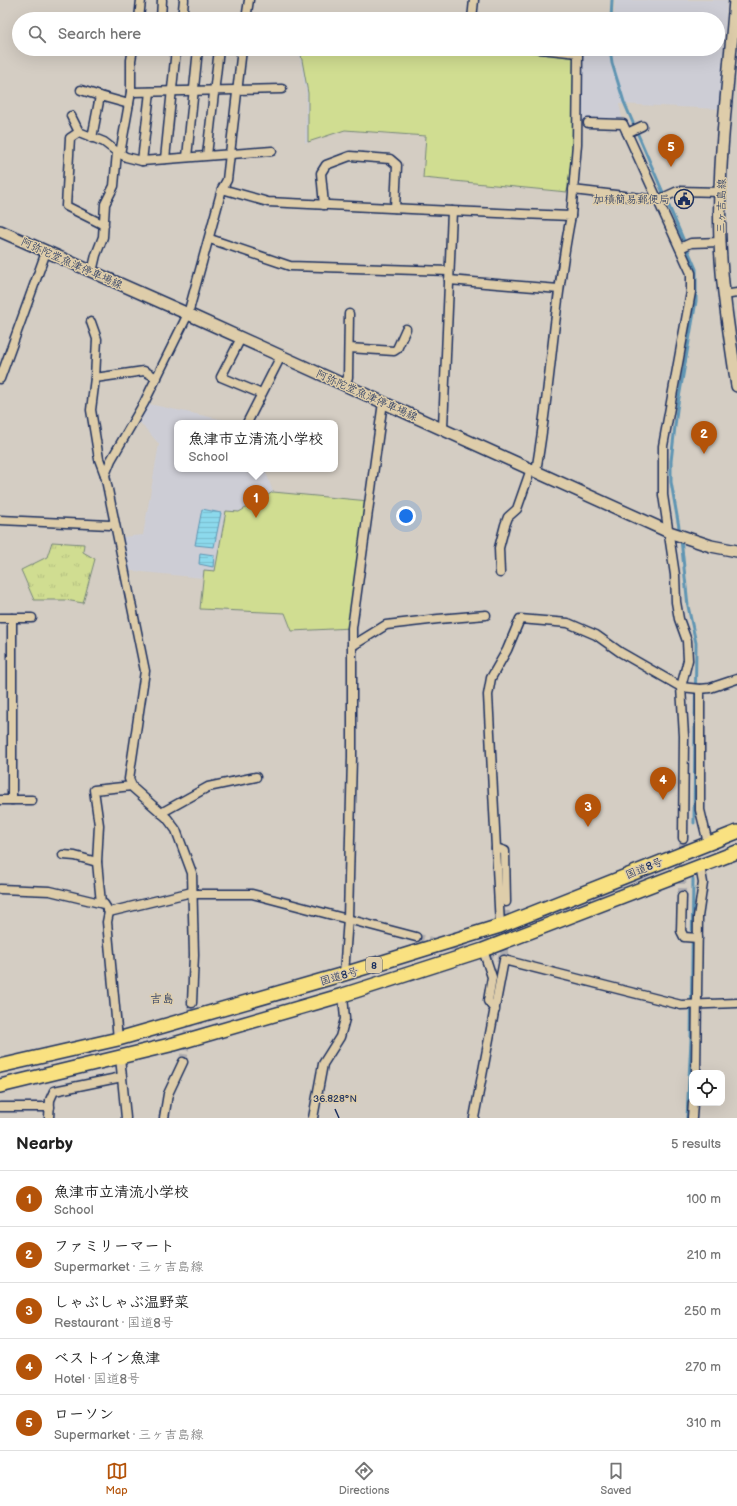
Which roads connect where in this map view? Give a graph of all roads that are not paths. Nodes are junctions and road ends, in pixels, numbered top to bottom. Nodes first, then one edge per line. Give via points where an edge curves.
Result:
1 (141, 0) edge
2 (162, 0) edge
3 (184, 0) edge
4 (249, 0) edge
5 (474, 0) edge
6 (735, 0) edge
7 (140, 12) edge
8 (161, 12) edge
9 (183, 12) edge
10 (247, 12) edge
11 (473, 12) edge
12 (132, 56) edge
13 (175, 56) edge
14 (197, 56) edge
15 (218, 56) edge
16 (241, 56) edge
17 (578, 56) edge
18 (282, 89) dead end
19 (81, 90) dead end
20 (193, 90) junction
21 (214, 90) junction
22 (236, 90) junction
23 (172, 91) junction
24 (131, 92) junction
25 (150, 92) junction
26 (100, 96) junction
27 (129, 104) junction
28 (71, 116) dead end
29 (588, 123) dead end
30 (642, 126) dead end
31 (79, 132) junction
32 (627, 133) junction
33 (92, 138) junction
34 (272, 151) dead end
35 (118, 153) junction
36 (230, 153) junction
37 (207, 155) junction
38 (187, 157) junction
39 (165, 159) junction
40 (142, 161) junction
41 (222, 189) junction
42 (573, 190) junction
43 (720, 192) junction
44 (658, 200) junction
45 (324, 205) junction
46 (395, 208) junction
47 (452, 211) junction
48 (571, 216) junction
49 (104, 225) junction
50 (0, 231) edge
51 (210, 239) junction
52 (720, 242) junction
53 (680, 248) junction
54 (46, 252) junction
55 (449, 271) junction
56 (92, 272) junction
57 (448, 280) junction
58 (559, 289) junction
59 (737, 293) edge
60 (724, 294) junction
61 (188, 314) junction
62 (350, 314) dead end
63 (90, 322) dead end
64 (406, 329) dead end
65 (241, 338) junction
66 (349, 348) junction
67 (281, 356) junction
68 (95, 378) junction
69 (157, 378) junction
70 (0, 379) edge
71 (345, 385) junction
72 (737, 386) edge
73 (257, 392) dead end
74 (383, 402) junction
75 (249, 420) edge
76 (442, 428) junction
77 (534, 470) junction
78 (105, 475) junction
79 (0, 520) edge
80 (114, 523) junction
81 (670, 532) junction
82 (737, 552) edge
83 (500, 573) dead end
84 (486, 615) dead end
85 (0, 618) edge
86 (12, 618) junction
87 (32, 618) dead end
88 (352, 646) junction
89 (737, 679) edge
90 (681, 687) junction
91 (700, 688) junction
92 (256, 777) dead end
93 (132, 786) junction
94 (0, 800) edge
95 (12, 800) junction
96 (32, 800) dead end
97 (161, 813) junction
98 (737, 832) edge
99 (683, 838) tunnel mouth
100 (708, 843) junction
101 (496, 848) junction
102 (737, 852) edge
103 (64, 855) dead end
104 (97, 862) junction
105 (700, 866) junction
106 (0, 889) edge
107 (192, 892) junction
108 (682, 896) tunnel mouth
109 (506, 902) tunnel mouth
110 (101, 903) junction
111 (109, 912) junction
112 (348, 918) junction
113 (500, 926) junction
114 (416, 937) tunnel mouth
115 (698, 938) junction
116 (483, 950) junction
117 (344, 974) junction
118 (343, 995) junction
119 (192, 1003) tunnel mouth
120 (737, 1003) edge
121 (698, 1004) junction
122 (495, 1010) junction
123 (118, 1039) junction
124 (120, 1057) junction
125 (183, 1062) tunnel mouth
126 (0, 1066) edge
127 (696, 1070) edge
128 (122, 1077) junction
129 (0, 1086) edge
130 (693, 1106) edge
131 (0, 1107) edge
132 (50, 1107) junction
133 (49, 1118) edge
134 (126, 1118) edge
135 (164, 1118) edge
136 (313, 1118) edge
137 (474, 1118) edge
138 (692, 1118) edge

1 - 7 street
2 - 8 street
3 - 9 street
4 - 10 street
5 - 11 street
6 - 43 main road, 三ヶ吉島線
12 - 24 street
13 - 23 street
14 - 20 street
15 - 21 street
16 - 22 street
17 - 42 street via 577,144
18 - 22 street
19 - 26 street
20 - 21 street
20 - 23 street
20 - 38 street
21 - 22 street
21 - 37 street
22 - 36 street
23 - 25 street
23 - 39 street
24 - 25 street
24 - 27 street
25 - 40 street
26 - 27 street
26 - 33 street
27 - 35 street
28 - 31 street
29 - 32 street via 623,124
30 - 32 street
31 - 33 street
31 - 49 street via 70,138 66,206
32 - 44 street
33 - 35 street via 104,142
34 - 36 street
35 - 40 street
35 - 49 street via 114,186 105,204
36 - 37 street
36 - 41 street via 227,180
37 - 38 street
38 - 39 street
39 - 40 street
41 - 45 street via 268,202
41 - 51 street
42 - 44 street
42 - 48 street
43 - 44 street via 678,191
43 - 52 main road, 三ヶ吉島線
44 - 53 street
45 - 46 street
45 - 46 street via 321,173 326,165 350,156 390,159 397,165
46 - 47 street
47 - 48 street
47 - 55 street
48 - 58 street
49 - 56 street
50 - 54 main road, 阿弥陀堂魚津停車場線
51 - 55 street via 290,266
51 - 61 street
52 - 53 street via 691,242
52 - 60 main road, 三ヶ吉島線
53 - 81 street via 691,273 691,292 663,446 663,495
54 - 56 main road, 阿弥陀堂魚津停車場線
54 - 70 street
55 - 57 street
56 - 61 main road, 阿弥陀堂魚津停車場線
57 - 58 street
57 - 76 street
58 - 77 street via 548,397
59 - 60 street
60 - 72 main road, 三ヶ吉島線
61 - 65 main road, 阿弥陀堂魚津停車場線
61 - 69 street
62 - 66 street
63 - 68 street via 97,339
64 - 66 street via 394,351
65 - 67 main road, 阿弥陀堂魚津停車場線
65 - 73 street via 221,377
66 - 71 street via 348,377
67 - 71 main road, 阿弥陀堂魚津停車場線
67 - 75 street
68 - 69 street via 144,371
68 - 78 street via 91,410 99,458
69 - 78 street
71 - 74 main road, 阿弥陀堂魚津停車場線
74 - 76 main road, 阿弥陀堂魚津停車場線
74 - 88 street via 354,601
76 - 77 main road, 阿弥陀堂魚津停車場線
77 - 81 main road, 阿弥陀堂魚津停車場線
77 - 83 street via 517,509 508,517 505,525 499,548
78 - 80 street
79 - 80 street via 110,525
80 - 93 street via 145,671 129,779
81 - 82 main road, 阿弥陀堂魚津停車場線
81 - 90 street via 676,602 688,660
84 - 88 street via 386,625
85 - 86 street
86 - 87 street
86 - 95 street
88 - 112 street
89 - 91 street via 710,688
90 - 91 street
90 - 99 street via 684,736
90 - 101 street via 596,635 568,623 520,619 507,650 490,678 488,695
91 - 100 street via 700,810
92 - 97 street via 208,787
93 - 97 street
93 - 104 street via 94,790 98,825
94 - 95 street
95 - 96 street
97 - 107 street via 176,830 185,850 192,873
98 - 100 highway, 国道8号 / 8
100 - 113 highway, 国道8号 / 8
101 - 109 street via 505,851
101 - 113 street
102 - 105 highway, 国道8号 / 8
103 - 104 street
104 - 110 street
105 - 115 street via 703,883
105 - 116 highway, 国道8号 / 8
106 - 110 street via 50,891
107 - 111 street
107 - 112 street via 252,894
107 - 119 street
108 - 115 street via 680,931 684,937
110 - 111 street
111 - 123 street
112 - 114 street
112 - 117 street
113 - 117 highway, 国道8号 / 8
115 - 121 street
116 - 118 highway, 国道8号 / 8
116 - 122 street via 492,977 488,1001
117 - 123 highway, 国道8号 / 8
118 - 124 highway, 国道8号 / 8
118 - 136 street via 345,1019 340,1037 323,1064
120 - 121 street
121 - 122 street via 681,1005 504,960
121 - 127 street
122 - 137 street
123 - 126 highway, 国道8号 / 8
124 - 128 street
124 - 129 highway, 国道8号 / 8
125 - 135 street via 168,1094
128 - 132 street via 54,1091
128 - 134 street
130 - 138 street
131 - 132 street
132 - 133 street

